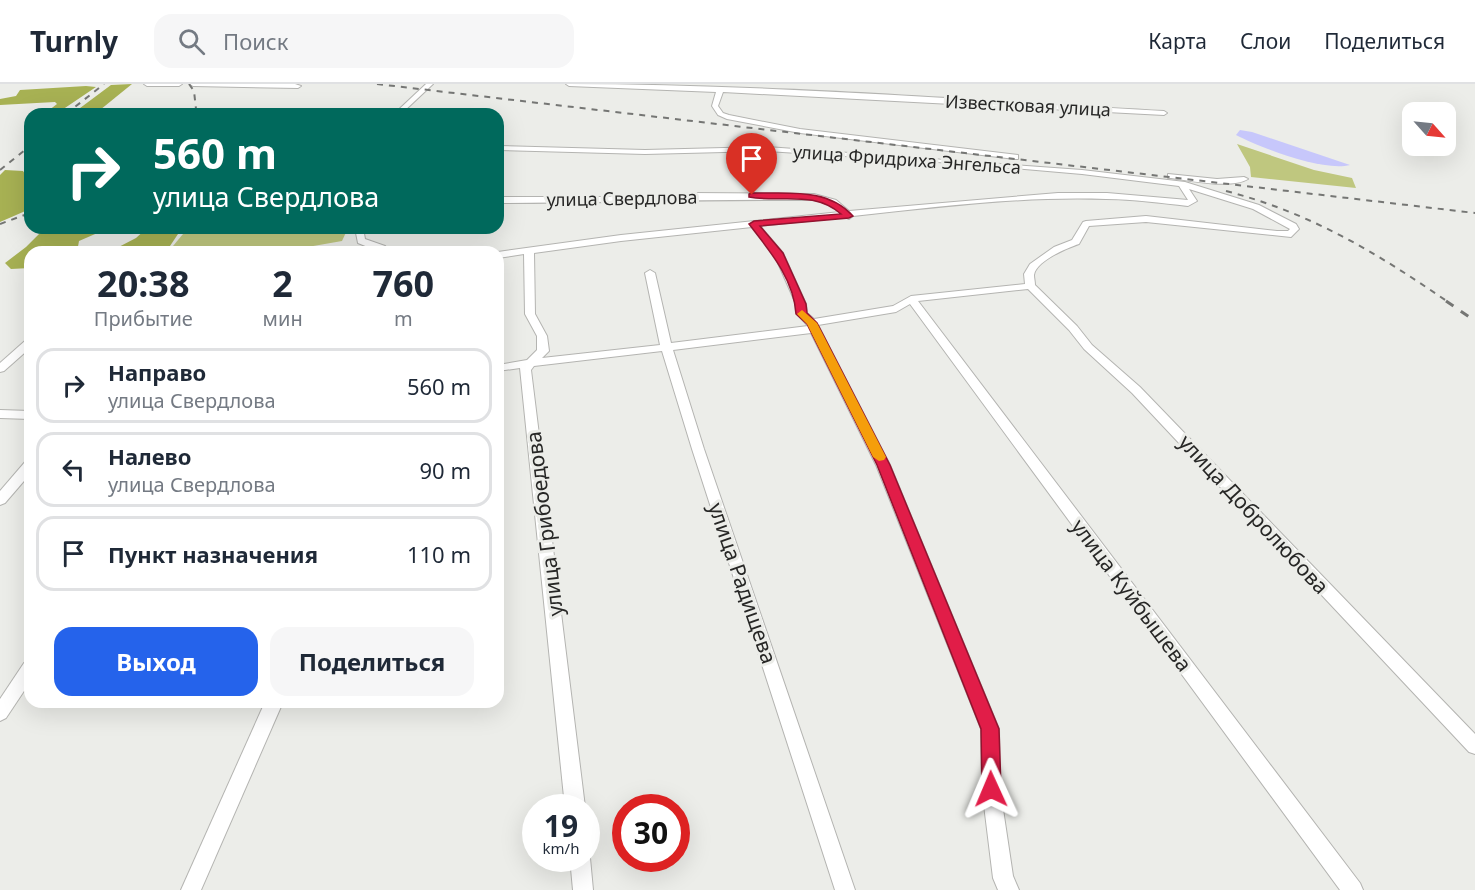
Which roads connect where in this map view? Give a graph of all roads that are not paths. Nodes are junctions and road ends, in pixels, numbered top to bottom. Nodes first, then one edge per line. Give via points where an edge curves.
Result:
1 (147, 84) edge
2 (179, 84) edge
3 (193, 84) edge
4 (430, 84) edge
5 (569, 84) edge
6 (298, 87) dead end
7 (720, 90) junction
8 (404, 108) edge
9 (1164, 113) dead end
10 (504, 148) edge
11 (1244, 179) dead end
12 (1182, 184) junction
13 (504, 200) edge
14 (849, 216) junction
15 (754, 224) junction
16 (360, 234) edge
17 (375, 246) edge
18 (529, 252) junction
19 (504, 254) edge
20 (650, 273) dead end
21 (1030, 286) junction
22 (911, 299) junction
23 (813, 326) junction
24 (666, 346) junction
25 (24, 347) edge
26 (531, 363) junction
27 (504, 367) edge
28 (0, 369) edge
29 (0, 414) edge
30 (24, 415) edge
31 (24, 472) edge
32 (0, 500) edge
33 (24, 677) edge
34 (271, 708) edge
35 (0, 713) edge
36 (1475, 746) edge
37 (573, 794) edge
38 (582, 872) edge
39 (191, 890) edge
40 (584, 890) edge
41 (845, 890) edge
42 (1009, 890) edge
43 (1353, 890) edge

1 - 2 street
3 - 6 street
4 - 8 street
5 - 7 street, Известковая улица
7 - 9 street, Известковая улица
7 - 11 street via 715,106 720,114 800,131 1217,181
10 - 12 street, улица Фридриха Энгельса via 645,152 767,149 968,162
12 - 14 street, улица Свердлова via 1193,201 1058,196
12 - 21 street, улица Фридриха Энгельса via 1256,207 1295,229 1291,234 1277,234 1146,219 1086,224 1076,242 1057,249 1034,266 1029,274
13 - 14 street, улица Свердлова via 814,197 833,202
14 - 15 street, улица Свердлова
15 - 18 street, улица Свердлова
15 - 23 street via 778,253 802,314
16 - 17 street via 361,242
18 - 19 street, улица Свердлова
18 - 26 street, улица Грибоедова via 530,314 543,344 543,351
20 - 24 street, улица Радищева
21 - 22 street
21 - 36 street, улица Добролюбова via 1136,390
22 - 23 street via 896,309
22 - 43 street, улица Куйбышева
23 - 24 street
23 - 42 street via 883,465 990,729 991,789
24 - 26 street
24 - 41 street, улица Радищева
25 - 28 street
26 - 27 street
26 - 37 street, улица Грибоедова via 525,369
29 - 30 street
31 - 32 street
33 - 35 street
34 - 39 street
38 - 40 street

